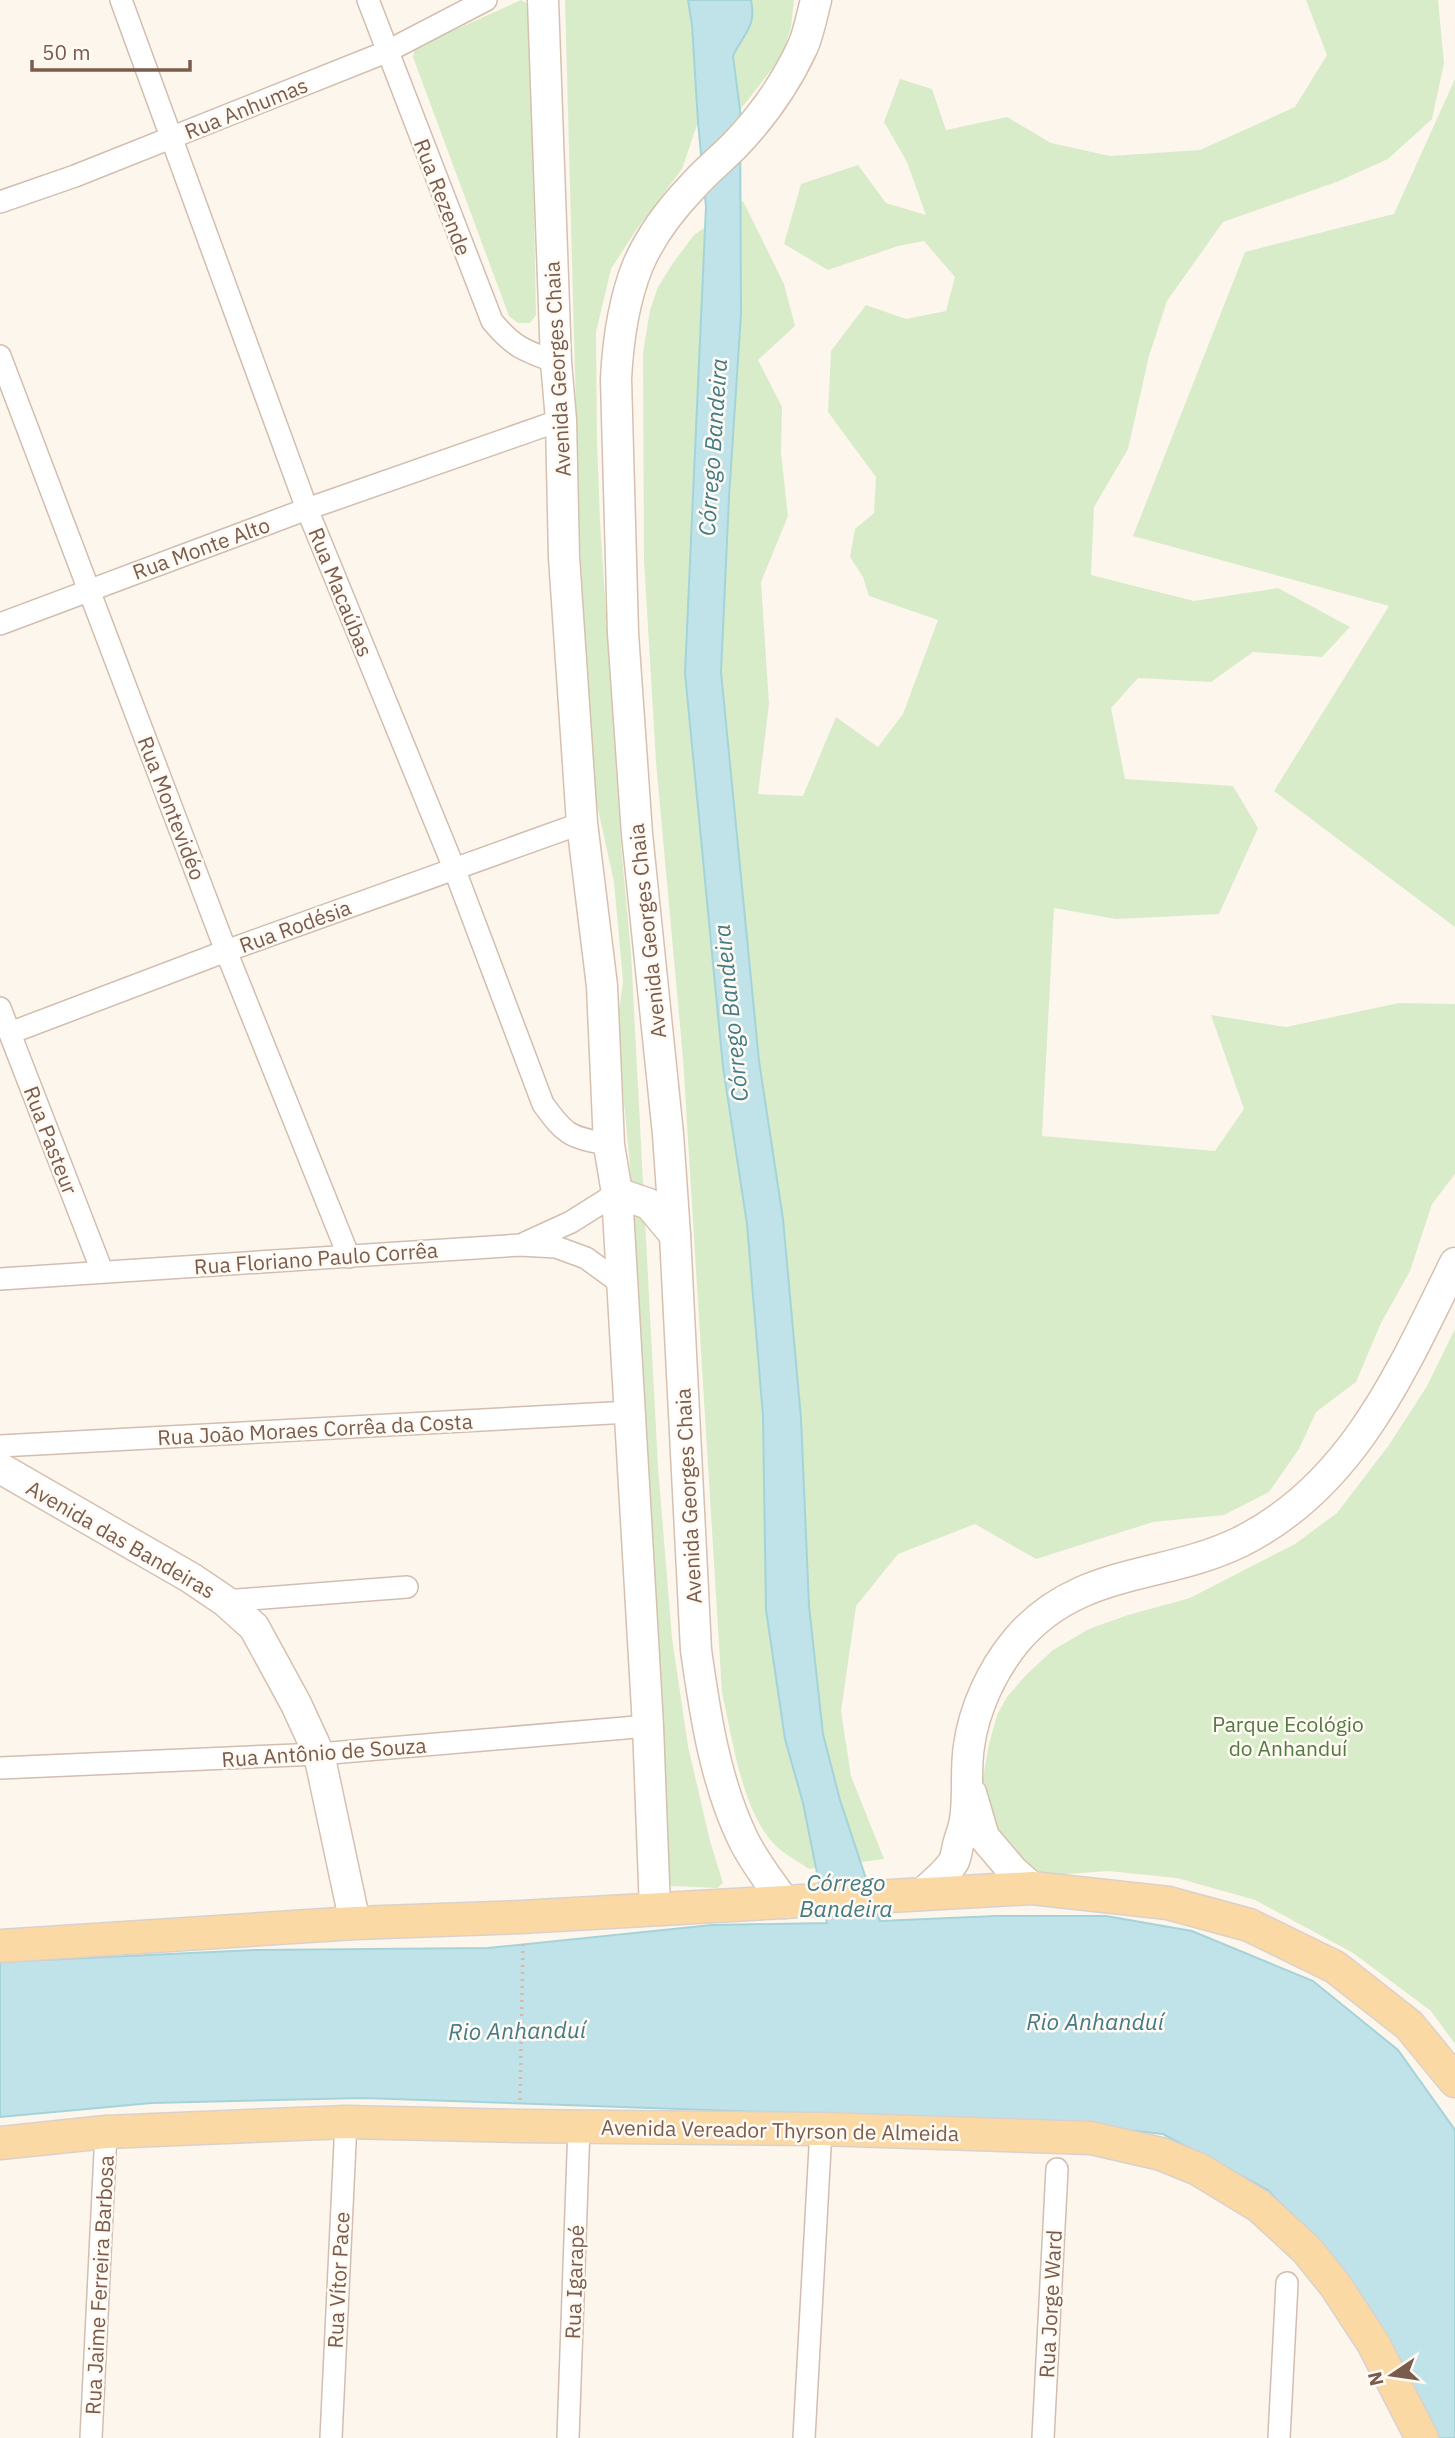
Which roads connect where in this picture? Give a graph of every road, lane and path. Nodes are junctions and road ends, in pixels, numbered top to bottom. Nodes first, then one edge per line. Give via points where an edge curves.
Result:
1 (121, 0) edge
2 (368, 0) edge
3 (486, 0) edge
4 (543, 0) edge
5 (816, 0) edge
6 (386, 52) junction
7 (170, 138) junction
8 (0, 202) edge
9 (0, 356) edge
10 (556, 362) junction
11 (561, 420) junction
12 (307, 509) junction
13 (90, 589) junction
14 (0, 624) edge
15 (582, 823) junction
16 (454, 868) junction
17 (226, 951) junction
18 (602, 986) junction
19 (653, 1000) junction
20 (0, 1008) edge
21 (10, 1033) junction
22 (609, 1144) junction
23 (617, 1193) junction
24 (676, 1235) junction
25 (520, 1245) junction
26 (349, 1257) junction
27 (1455, 1263) edge
28 (102, 1271) junction
29 (0, 1279) edge
30 (623, 1284) junction
31 (630, 1412) junction
32 (0, 1446) edge
33 (0, 1468) edge
34 (407, 1587) dead end
35 (225, 1601) junction
36 (648, 1726) junction
37 (319, 1754) junction
38 (0, 1768) edge
39 (967, 1780) junction
40 (1032, 1888) junction
41 (906, 1895) junction
42 (785, 1903) junction
43 (655, 1910) junction
44 (355, 1923) junction
45 (523, 1936) dead end
46 (0, 1946) edge
47 (1455, 2081) edge
48 (520, 2110) dead end
49 (346, 2122) junction
50 (579, 2126) junction
51 (821, 2129) junction
52 (106, 2132) junction
53 (0, 2143) edge
54 (1057, 2169) dead end
55 (1287, 2283) dead end
56 (91, 2438) edge
57 (331, 2438) edge
58 (568, 2438) edge
59 (804, 2438) edge
60 (1042, 2438) edge
61 (1279, 2438) edge
62 (1422, 2438) edge

1 - 7 street, Rua Macaúbas
2 - 6 street, Rua Rezende
3 - 6 street, Rua Anhumas
4 - 10 main road, Avenida Georges Chaia
5 - 19 main road, Avenida Georges Chaia via 804,44 759,118 691,187 655,234 625,303 618,341 622,633
6 - 7 street, Rua Anhumas
6 - 10 street, Rua Rezende via 492,321 507,340
7 - 8 street, Rua Anhumas
7 - 12 street, Rua Macaúbas
9 - 13 street, Rua Montevidéo
10 - 11 main road, Avenida Georges Chaia
11 - 12 street, Rua Monte Alto
11 - 15 main road, Avenida Georges Chaia via 564,557
12 - 13 street, Rua Monte Alto
12 - 16 street, Rua Macaúbas
13 - 14 street, Rua Monte Alto
13 - 17 street, Rua Montevidéo
15 - 16 street, Rua Rodésia
15 - 18 main road, Avenida Georges Chaia
16 - 17 street, Rua Rodésia
16 - 22 street, Rua Macaúbas via 543,1104 560,1127 575,1137
17 - 21 street, Rua Rodésia
17 - 26 street, Rua Montevidéo
18 - 19 main road via 614,1000 628,1005
18 - 22 main road, Avenida Georges Chaia
19 - 24 main road, Avenida Georges Chaia
20 - 21 street, Rua Pasteur
21 - 28 street, Rua Pasteur
22 - 23 main road, Avenida Georges Chaia
23 - 24 main road via 649,1204
23 - 25 street via 571,1223
23 - 30 main road, Avenida Georges Chaia
24 - 42 main road, Avenida Georges Chaia via 692,1593 705,1712 729,1807 744,1843
25 - 26 street, Rua Floriano Paulo Corrêa
25 - 30 street, Rua Floriano Paulo Corrêa via 556,1247 586,1258
26 - 28 street, Rua Floriano Paulo Corrêa
27 - 39 main road via 1371,1422 1326,1479 1287,1513 1239,1542 1085,1589 1049,1610 1017,1640 979,1706 969,1745
28 - 29 street, Rua Floriano Paulo Corrêa
30 - 31 main road, Avenida Georges Chaia
31 - 32 street, Rua João Moraes Corrêa da Costa
31 - 36 main road, Avenida Georges Chaia
33 - 35 main road, Avenida das Bandeiras
34 - 35 street
35 - 37 main road, Avenida das Bandeiras via 254,1627
36 - 37 street, Rua Antônio de Souza
36 - 43 main road, Avenida Georges Chaia
37 - 38 street, Rua Antônio de Souza
37 - 44 main road, Avenida das Bandeiras
39 - 40 main road via 985,1837
39 - 41 main road via 965,1820 954,1860
40 - 41 main road
40 - 47 main road via 1168,1903 1249,1925 1335,1967 1409,2025
41 - 42 main road
42 - 43 main road
43 - 44 main road
44 - 46 main road
45 - 48 path
49 - 50 main road, Avenida Vereador Thyrson de Almeida
49 - 52 main road, Avenida Vereador Thyrson de Almeida
49 - 57 street, Rua Vítor Pace
50 - 51 main road, Avenida Vereador Thyrson de Almeida
50 - 58 street, Rua Igarapé
51 - 59 street
51 - 62 main road, Avenida Vereador Thyrson de Almeida via 1091,2138 1161,2154 1198,2169 1259,2206 1306,2249 1373,2343
52 - 53 main road, Avenida Vereador Thyrson de Almeida
52 - 56 street, Rua Jaime Ferreira Barbosa
54 - 60 street, Rua Jorge Ward
55 - 61 street

